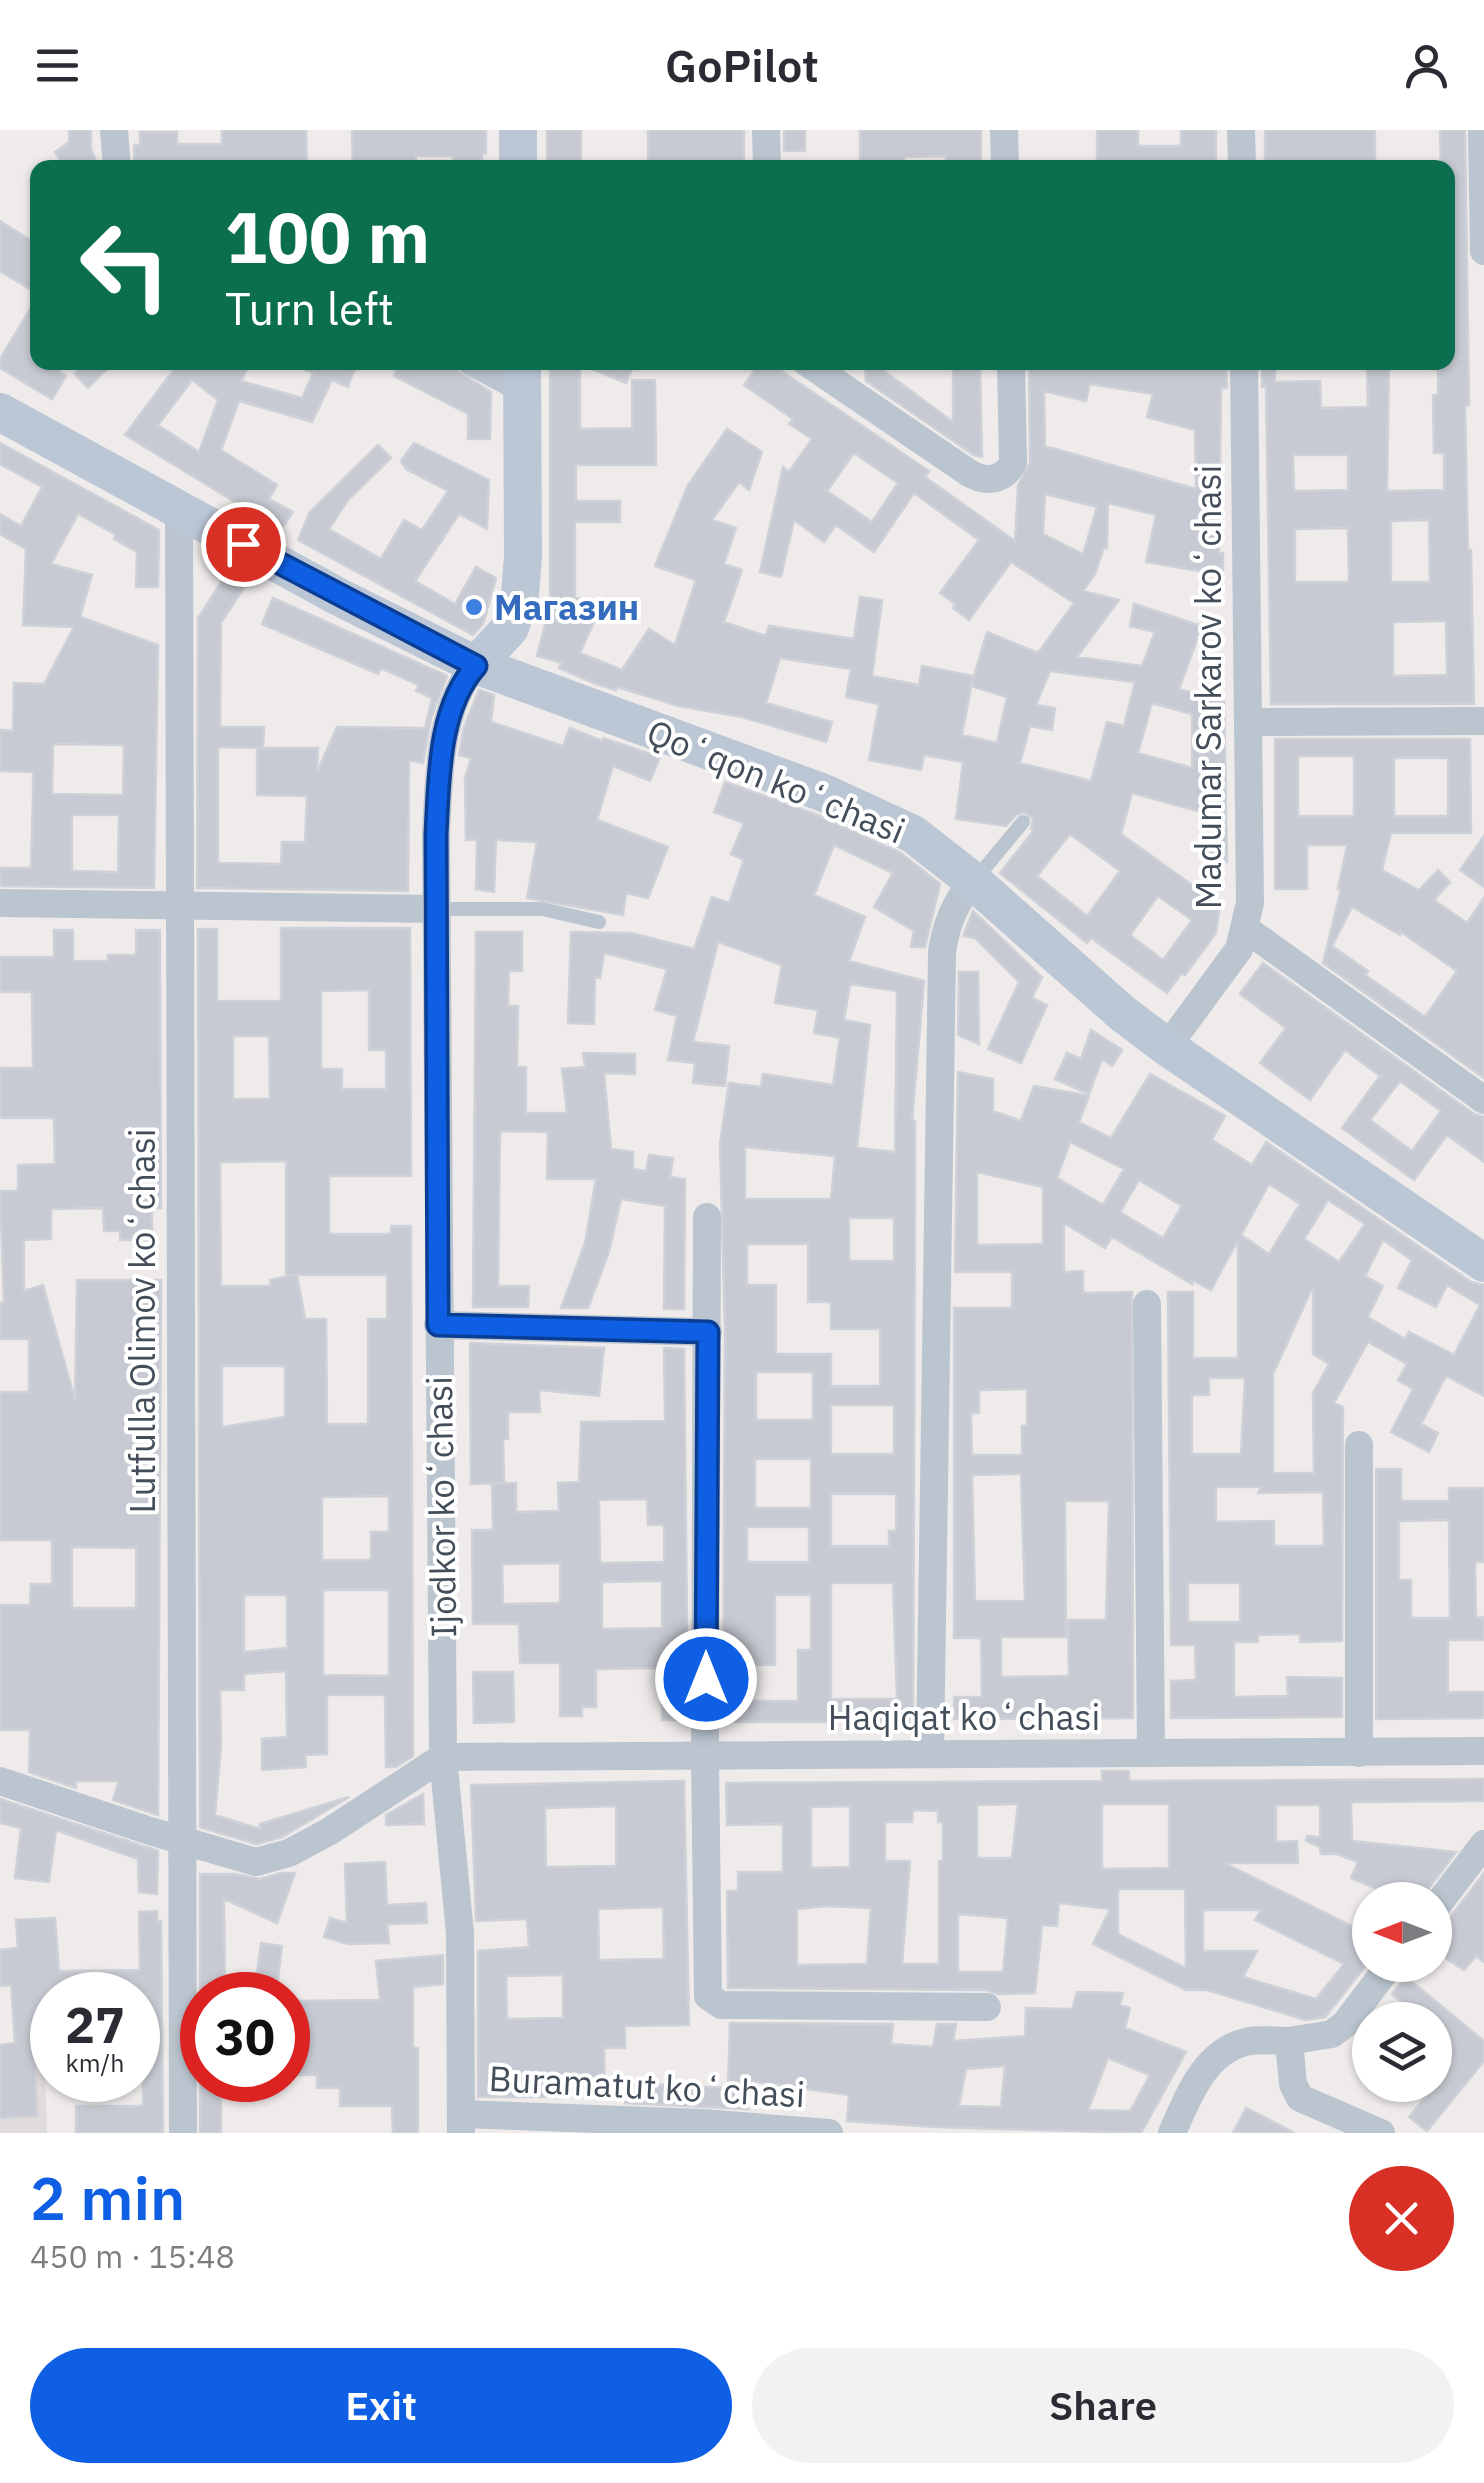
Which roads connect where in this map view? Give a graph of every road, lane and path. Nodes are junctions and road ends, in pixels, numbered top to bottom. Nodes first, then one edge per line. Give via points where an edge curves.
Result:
1 (114, 130) edge
2 (518, 130) edge
3 (766, 130) edge
4 (1004, 130) edge
5 (1241, 130) edge
6 (1482, 130) edge
7 (116, 160) edge
8 (518, 160) edge
9 (767, 160) edge
10 (1005, 160) edge
11 (1242, 160) edge
12 (1484, 251) edge
13 (818, 370) edge
14 (1010, 370) edge
15 (1244, 370) edge
16 (523, 376) edge
17 (0, 412) edge
18 (178, 509) junction
19 (476, 666) junction
20 (1484, 721) edge
21 (1249, 722) junction
22 (1023, 822) dead end
23 (973, 881) junction
24 (0, 903) edge
25 (178, 906) junction
26 (436, 909) junction
27 (600, 922) dead end
28 (1246, 929) junction
29 (1167, 1047) junction
30 (1484, 1100) edge
31 (707, 1218) dead end
32 (1484, 1263) edge
33 (1147, 1304) dead end
34 (438, 1325) junction
35 (708, 1332) junction
36 (1359, 1445) dead end
37 (1484, 1751) edge
38 (1359, 1752) junction
39 (930, 1754) junction
40 (1152, 1754) junction
41 (705, 1756) junction
42 (444, 1757) junction
43 (0, 1782) edge
44 (181, 1839) junction
45 (1484, 1844) edge
46 (1452, 1886) edge
47 (1377, 1982) edge
48 (987, 2007) dead end
49 (1290, 2042) junction
50 (461, 2123) edge
51 (703, 2128) edge
52 (182, 2133) edge
53 (828, 2133) edge
54 (1172, 2133) edge
55 (1381, 2133) edge

1 - 7 street
2 - 8 main road
3 - 9 street
4 - 10 street
5 - 11 street
6 - 12 street
13 - 14 street via 990,480 1014,463
15 - 21 street, Madumar Sarkarov koʻchasi
16 - 19 main road, Ijodkor koʻchasi via 520,595 510,628
17 - 18 main road, Qoʻqon koʻchasi
18 - 19 main road, Qoʻqon koʻchasi
18 - 25 street, Lutfulla Olimov koʻchasi
19 - 23 main road, Qoʻqon koʻchasi via 824,793 913,834
19 - 26 street, Ijodkor koʻchasi via 454,701 440,770
20 - 21 street
21 - 28 street, Madumar Sarkarov koʻchasi
22 - 23 lane
23 - 29 main road, Qoʻqon koʻchasi
23 - 39 street via 958,900 942,952
24 - 25 street
25 - 26 street
25 - 44 street, Lutfulla Olimov koʻchasi
26 - 27 lane via 542,909
26 - 34 street, Ijodkor koʻchasi
28 - 29 street, Madumar Sarkarov koʻchasi via 1239,949
28 - 30 street
29 - 32 main road, Qoʻqon koʻchasi
31 - 35 street
33 - 40 street
34 - 35 street
34 - 42 street, Ijodkor koʻchasi
35 - 41 street
36 - 38 street
37 - 38 street, Haqiqat koʻchasi
38 - 40 street, Haqiqat koʻchasi
39 - 40 street, Haqiqat koʻchasi
39 - 41 street, Haqiqat koʻchasi
41 - 42 street, Haqiqat koʻchasi
41 - 48 street via 711,2000
42 - 44 street via 330,1831 273,1859 256,1862
42 - 50 street, Ijodkor koʻchasi via 460,1933
43 - 44 street
44 - 52 street, Lutfulla Olimov koʻchasi
45 - 46 street
47 - 49 street via 1332,2034
49 - 54 street via 1249,2041 1218,2056 1195,2082
49 - 55 street via 1300,2098
50 - 51 street, Buramatut koʻchasi
51 - 53 street, Buramatut koʻchasi

